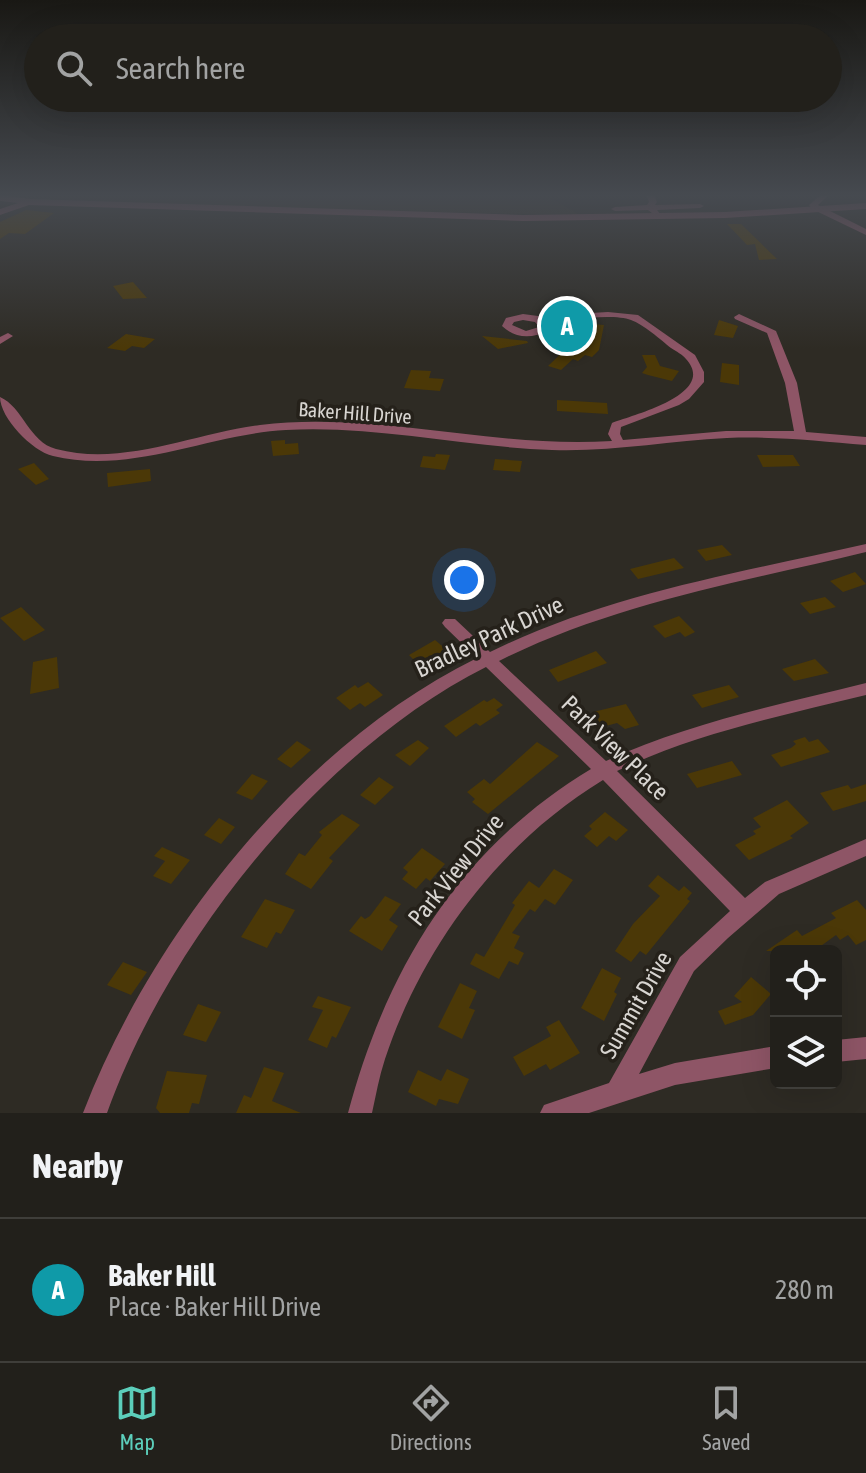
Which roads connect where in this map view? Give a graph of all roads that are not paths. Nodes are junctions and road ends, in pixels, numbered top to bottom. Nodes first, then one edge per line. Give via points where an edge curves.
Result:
1 (739, 317) dead end
2 (538, 319) dead end
3 (0, 400) edge
4 (801, 436) junction
5 (866, 441) edge
6 (620, 445) junction
7 (866, 548) edge
8 (450, 623) dead end
9 (487, 660) junction
10 (866, 689) edge
11 (603, 771) junction
12 (866, 847) edge
13 (744, 911) junction
14 (866, 1048) edge
15 (842, 1050) edge
16 (770, 1058) edge
17 (616, 1093) junction
18 (95, 1113) edge
19 (360, 1113) edge
20 (552, 1113) edge

1 - 4 street via 771,331 791,383
2 - 6 street via 634,317 696,363 698,382 685,397 616,425
3 - 6 street, Baker Hill Drive via 35,444 53,453 89,457 289,426 496,443
4 - 5 street, Baker Hill Drive
4 - 6 street, Baker Hill Drive via 737,435
7 - 9 street, Bradley Park Drive via 617,607
8 - 9 street, Park View Place
9 - 11 street, Park View Place
9 - 18 street, Bradley Park Drive via 378,726 277,820 186,938 129,1033
10 - 11 street, Park View Drive via 698,733
11 - 13 street, Park View Place
11 - 19 street, Park View Drive via 561,795 524,827 489,862 443,923 384,1025
12 - 13 street, Summit Drive via 772,888
13 - 17 street, Summit Drive via 687,964
14 - 15 street
16 - 17 street via 675,1074
17 - 20 street

